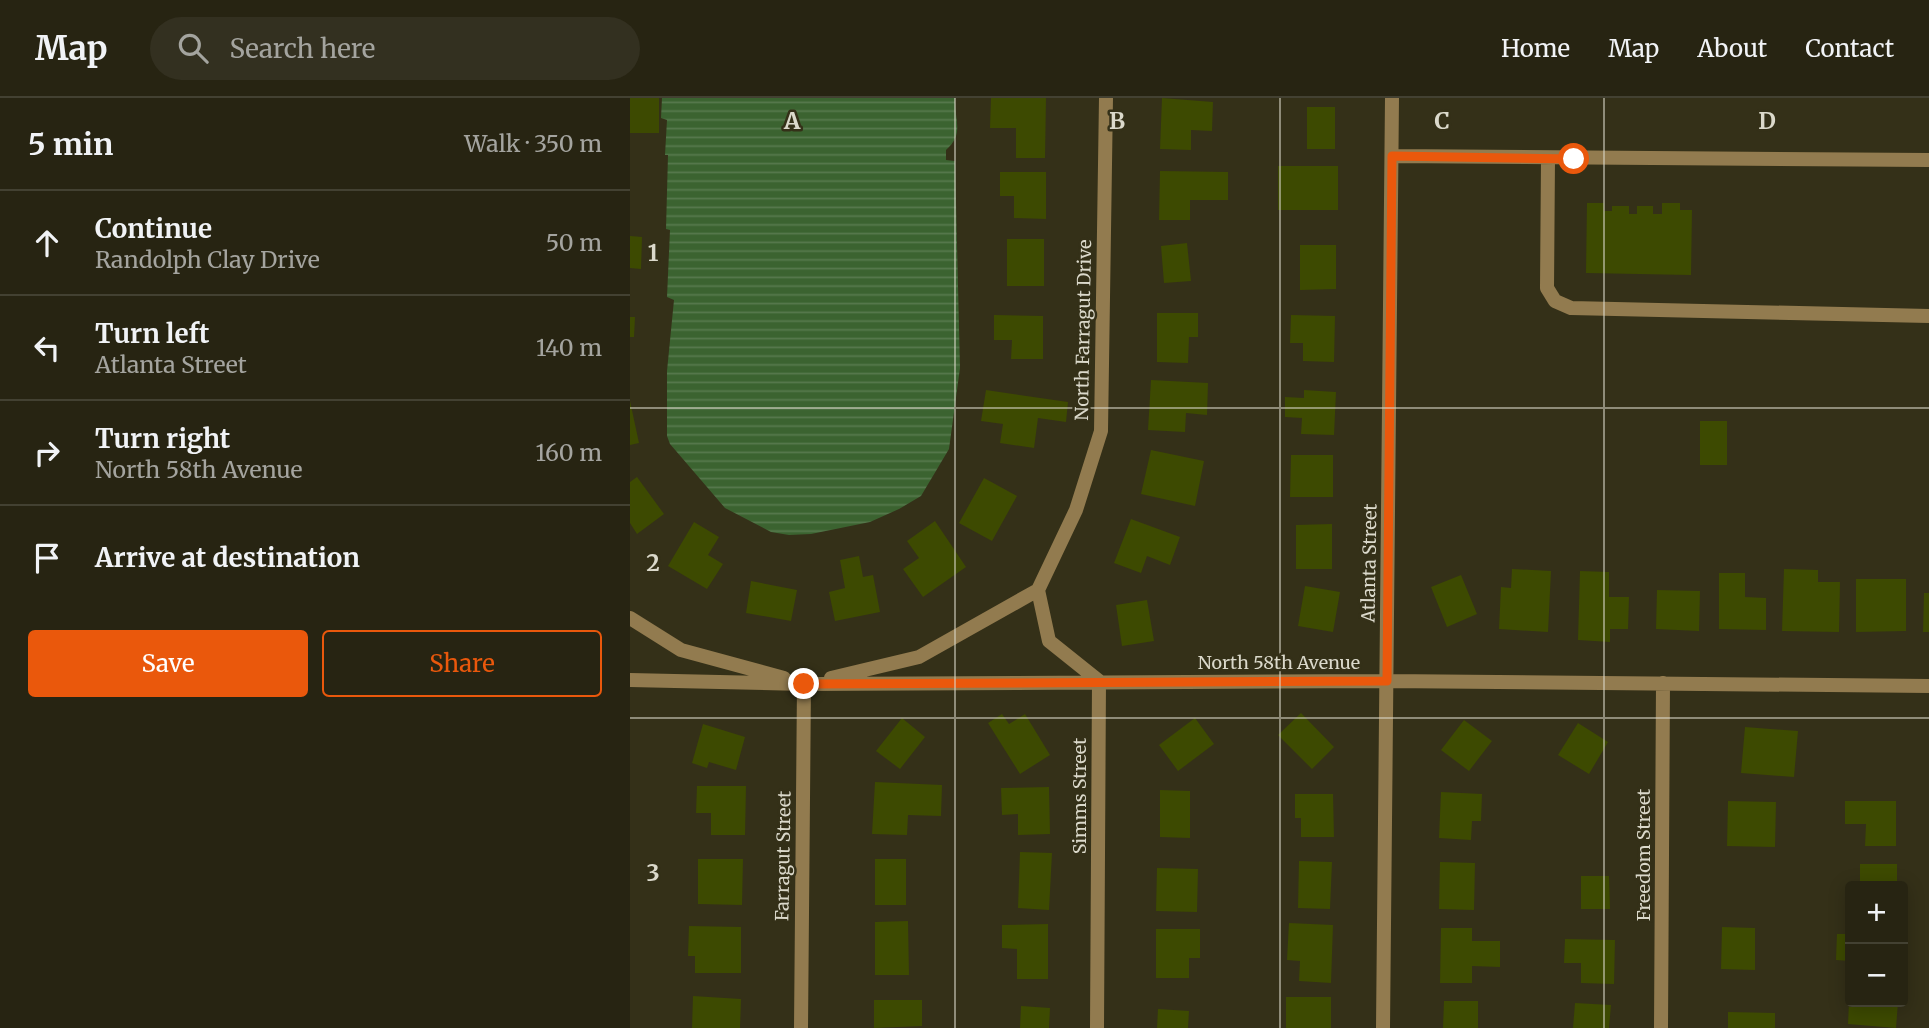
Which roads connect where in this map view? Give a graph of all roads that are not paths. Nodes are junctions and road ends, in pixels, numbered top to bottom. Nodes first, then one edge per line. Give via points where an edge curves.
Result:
1 (1106, 98) edge
2 (1392, 98) edge
3 (1392, 156) junction
4 (1548, 159) junction
5 (1929, 160) edge
6 (1929, 316) edge
7 (1038, 590) junction
8 (630, 618) edge
9 (630, 680) edge
10 (1099, 681) junction
11 (1387, 681) junction
12 (1663, 683) junction
13 (804, 684) junction
14 (1929, 686) edge
15 (801, 1028) edge
16 (1097, 1028) edge
17 (1383, 1028) edge
18 (1661, 1028) edge

1 - 7 street, North Farragut Drive via 1101,430 1076,510
2 - 3 street, Atlanta Street
3 - 4 street
3 - 11 street, Atlanta Street
4 - 5 street
4 - 6 street via 1547,288 1555,301 1571,308
7 - 10 street via 1049,641
7 - 13 street via 919,657
8 - 13 street via 681,650
9 - 13 street, North 58th Avenue
10 - 11 street, North 58th Avenue
10 - 13 street, North 58th Avenue
10 - 16 street, Simms Street
11 - 12 street, North 58th Avenue
11 - 17 street, Atlanta Street
12 - 14 street, North 58th Avenue
12 - 18 street, Freedom Street
13 - 15 street, Farragut Street

